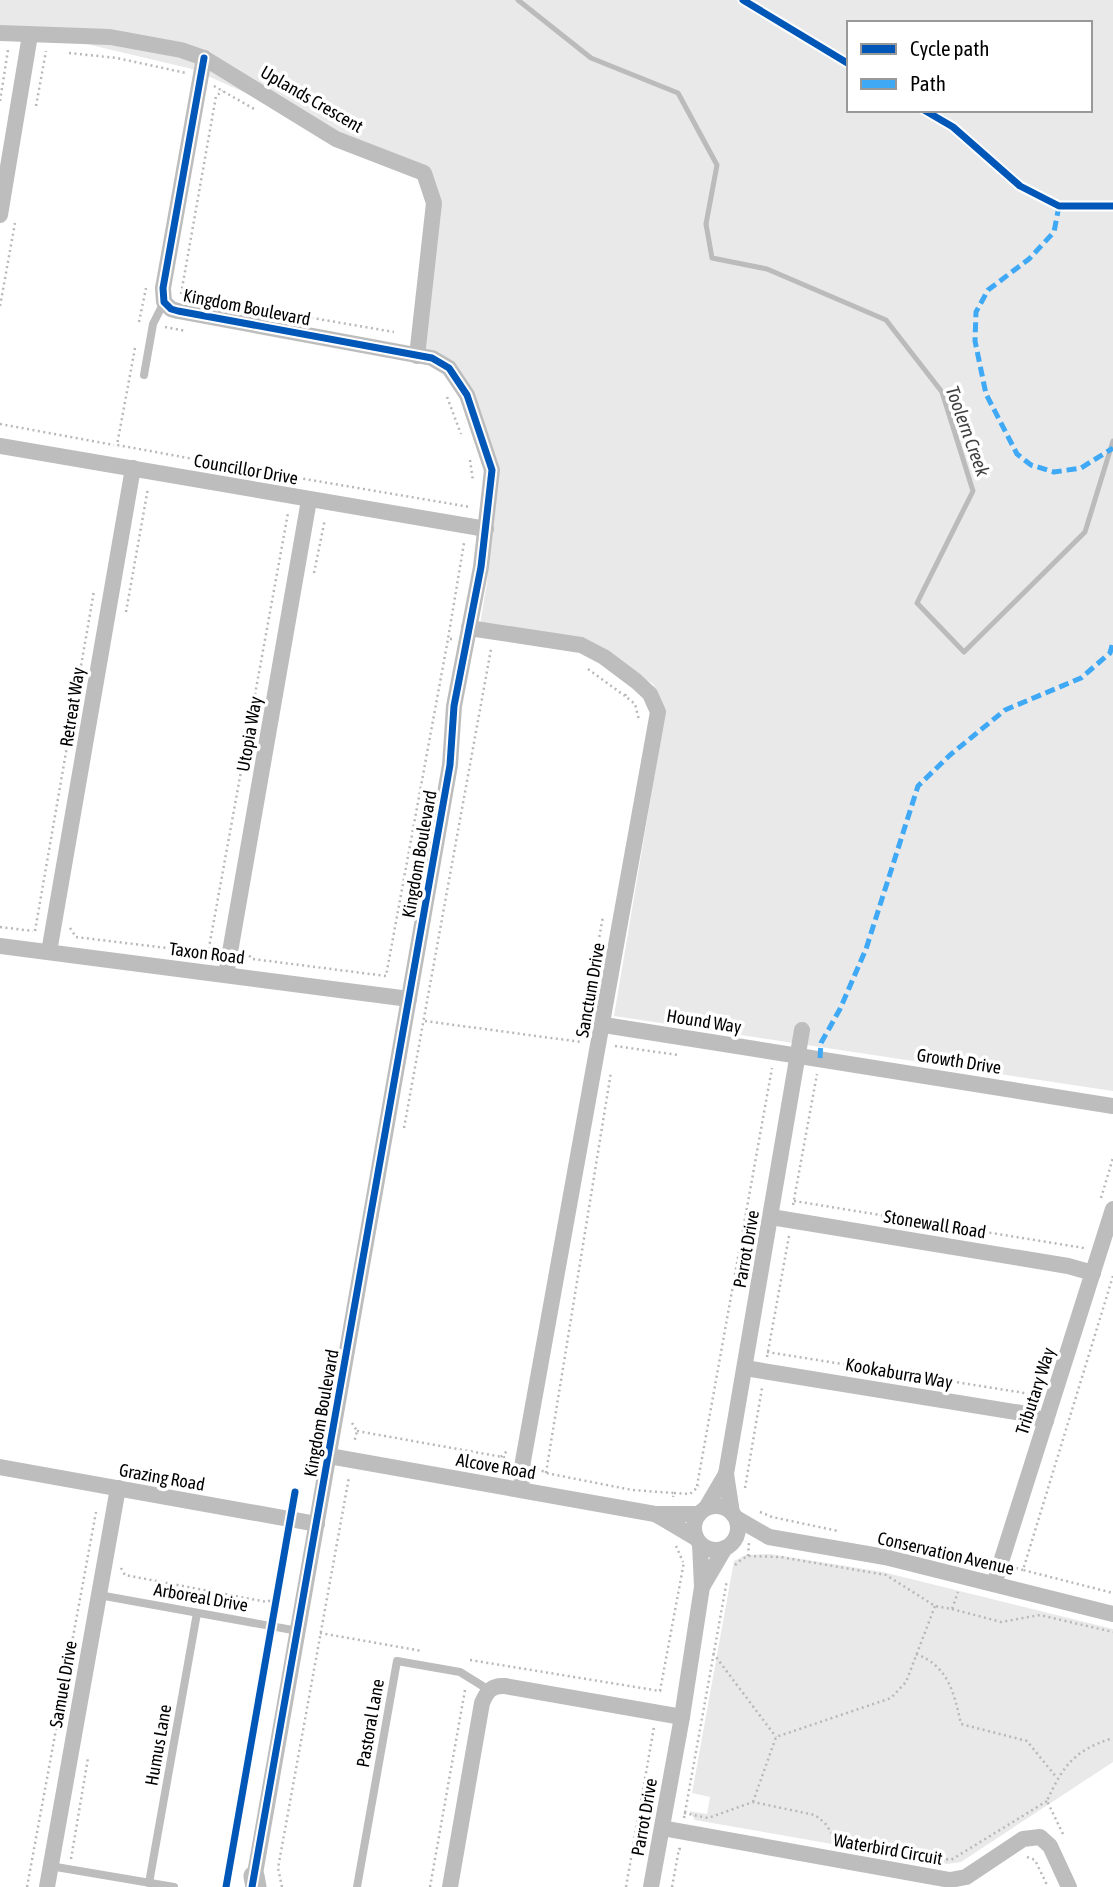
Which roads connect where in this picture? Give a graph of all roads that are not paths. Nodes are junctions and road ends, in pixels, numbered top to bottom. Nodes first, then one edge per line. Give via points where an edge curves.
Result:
1 (0, 33) edge
2 (28, 43) junction
3 (204, 58) junction
4 (0, 215) edge
5 (171, 307) junction
6 (417, 356) junction
7 (144, 375) dead end
8 (0, 446) edge
9 (133, 468) junction
10 (309, 500) junction
11 (486, 530) junction
12 (468, 635) junction
13 (0, 946) edge
14 (49, 952) junction
15 (226, 975) junction
16 (409, 999) junction
17 (611, 1026) junction
18 (802, 1030) dead end
19 (798, 1056) junction
20 (1113, 1106) edge
21 (1113, 1209) edge
22 (771, 1217) junction
23 (1093, 1273) junction
24 (745, 1368) junction
25 (1046, 1422) junction
26 (329, 1456) junction
27 (0, 1467) edge
28 (726, 1474) junction
29 (118, 1489) junction
30 (520, 1490) junction
31 (703, 1511) junction
32 (655, 1514) junction
33 (734, 1516) junction
34 (317, 1524) junction
35 (769, 1537) junction
36 (698, 1541) junction
37 (728, 1546) junction
38 (994, 1584) junction
39 (702, 1587) junction
40 (99, 1595) junction
41 (197, 1613) junction
42 (1113, 1614) edge
43 (298, 1631) junction
44 (489, 1690) junction
45 (682, 1717) junction
46 (662, 1828) junction
47 (50, 1866) junction
48 (149, 1883) junction
49 (254, 1883) edge
50 (47, 1887) edge
51 (174, 1887) edge
52 (357, 1887) edge
53 (450, 1887) edge
54 (651, 1887) edge
55 (1069, 1887) edge

1 - 2 street, Uplands Crescent
2 - 3 street, Uplands Crescent via 110,37
2 - 4 street
3 - 5 street, Kingdom Boulevard via 163,288
3 - 6 street, Uplands Crescent via 336,139 424,173 434,203
5 - 6 street, Kingdom Boulevard
5 - 7 lane, Kingdom Boulevard via 153,324
6 - 11 street, Kingdom Boulevard via 449,368 467,394 492,470
8 - 9 street, Councillor Drive
9 - 10 street, Councillor Drive
9 - 14 street, Retreat Way
10 - 11 street, Councillor Drive
10 - 15 street, Utopia Way
11 - 12 street, Kingdom Boulevard
12 - 16 street, Kingdom Boulevard
12 - 17 street, Sanctum Drive via 581,645 636,681 650,694 658,712
13 - 14 street, Taxon Road
14 - 15 street, Taxon Road
15 - 16 street, Taxon Road
16 - 26 street, Kingdom Boulevard
17 - 19 street, Hound Way
17 - 30 street, Sanctum Drive
18 - 19 street, Parrot Drive
19 - 20 street, Growth Drive
19 - 22 street, Parrot Drive
21 - 23 street, Tributary Way
22 - 23 street, Stonewall Road
22 - 24 street, Parrot Drive
23 - 25 street, Tributary Way
24 - 25 street, Kookaburra Way via 1021,1413
24 - 28 street, Parrot Drive
25 - 38 street, Tributary Way
26 - 30 street, Alcove Road
26 - 34 street, Kingdom Boulevard
27 - 29 street, Grazing Road
28 - 31 street, Parrot Drive
28 - 33 street, Parrot Drive
29 - 34 street, Grazing Road
29 - 40 street, Samuel Drive
30 - 32 street, Alcove Road
31 - 32 street, Alcove Road
31 - 33 street via 720,1506
31 - 36 street via 694,1524
32 - 36 street, Alcove Road
33 - 35 street, Conservation Avenue
33 - 37 street via 738,1532
34 - 43 street, Kingdom Boulevard
35 - 37 street, Conservation Avenue
35 - 38 street, Conservation Avenue via 885,1557
36 - 37 street via 712,1550
36 - 39 street, Parrot Drive via 692,1563
37 - 39 street, Parrot Drive
38 - 42 street, Conservation Avenue
39 - 45 street, Parrot Drive
40 - 41 lane, Arboreal Drive
40 - 47 street, Samuel Drive
41 - 43 lane, Arboreal Drive
41 - 48 lane, Humus Lane
43 - 49 street, Kingdom Boulevard
44 - 45 street via 498,1685
44 - 52 lane, Pastoral Lane via 460,1672 397,1661
44 - 53 street via 482,1703
45 - 46 street, Parrot Drive
46 - 54 street, Parrot Drive
46 - 55 street, Waterbird Circuit via 950,1880 966,1877 1023,1839 1040,1838 1050,1846
47 - 48 lane
47 - 50 street, Samuel Drive
48 - 51 lane

